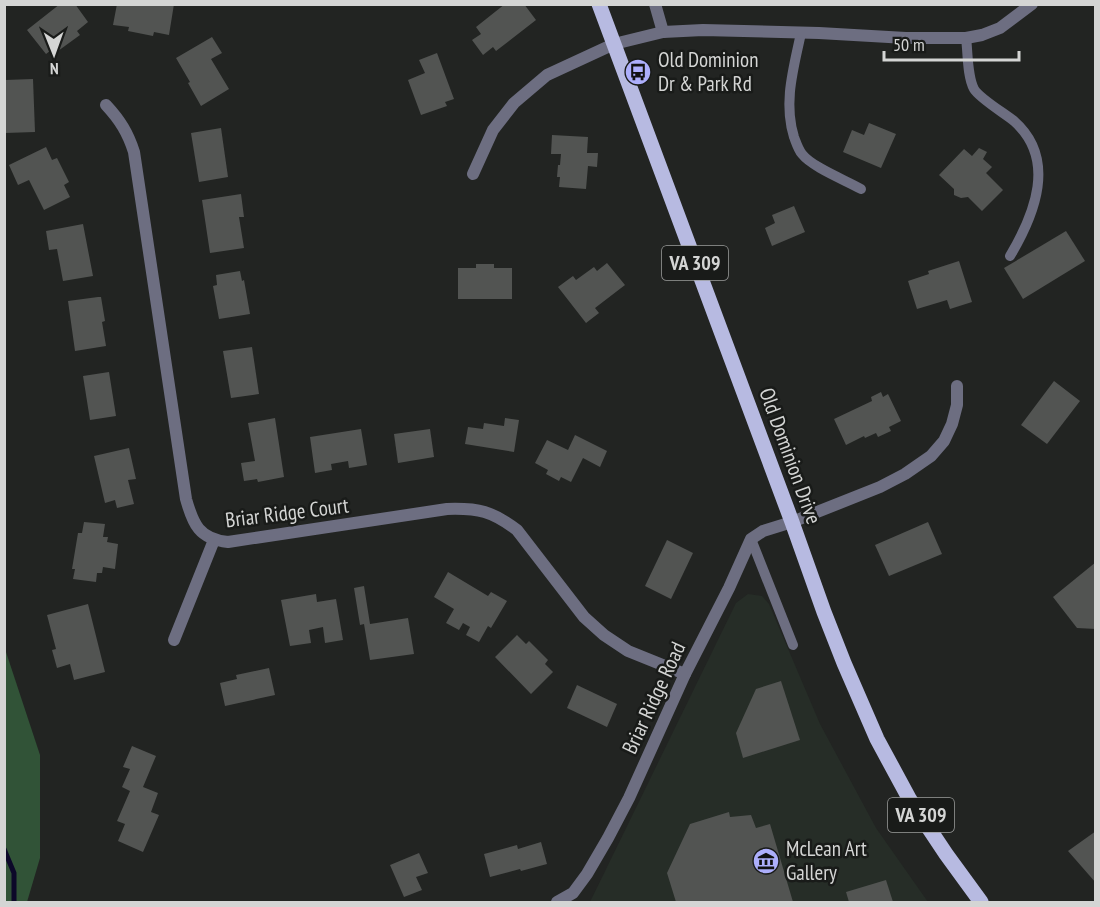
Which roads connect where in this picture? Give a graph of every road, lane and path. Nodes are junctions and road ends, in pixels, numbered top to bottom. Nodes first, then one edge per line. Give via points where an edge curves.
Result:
1 (599, 4) edge
2 (655, 4) edge
3 (1032, 4) edge
4 (663, 32) junction
5 (801, 33) junction
6 (966, 38) junction
7 (614, 45) junction
8 (106, 105) dead end
9 (473, 174) dead end
10 (861, 189) dead end
11 (1010, 256) dead end
12 (957, 386) dead end
13 (792, 522) junction
14 (751, 539) junction
15 (213, 540) junction
16 (174, 640) dead end
17 (793, 645) dead end
18 (685, 674) junction
19 (571, 898) edge
20 (557, 903) edge
21 (981, 903) edge

1 - 7 main road, Old Dominion Drive / VA 309
2 - 4 street
3 - 6 street via 1000,28
4 - 5 street
4 - 7 street
5 - 6 street
5 - 10 lane via 789,93 789,122 797,145 802,155 817,166
6 - 11 lane via 974,90 1026,132 1039,167 1030,218
7 - 9 street via 547,75 514,103 493,130
7 - 13 main road, Old Dominion Drive / VA 309
8 - 15 street, Briar Ridge Court via 123,126 134,152 186,499 191,519
12 - 13 street via 952,424 932,456 880,487
13 - 14 street
13 - 21 main road, Old Dominion Drive / VA 309 via 830,629 877,739 910,800
14 - 17 lane
14 - 18 street, Briar Ridge Road
15 - 16 street
15 - 18 street, Briar Ridge Court via 228,542 447,509 487,512 517,530 584,617 604,635 628,651
18 - 19 street, Briar Ridge Road via 629,798
19 - 20 street, Briar Ridge Road

